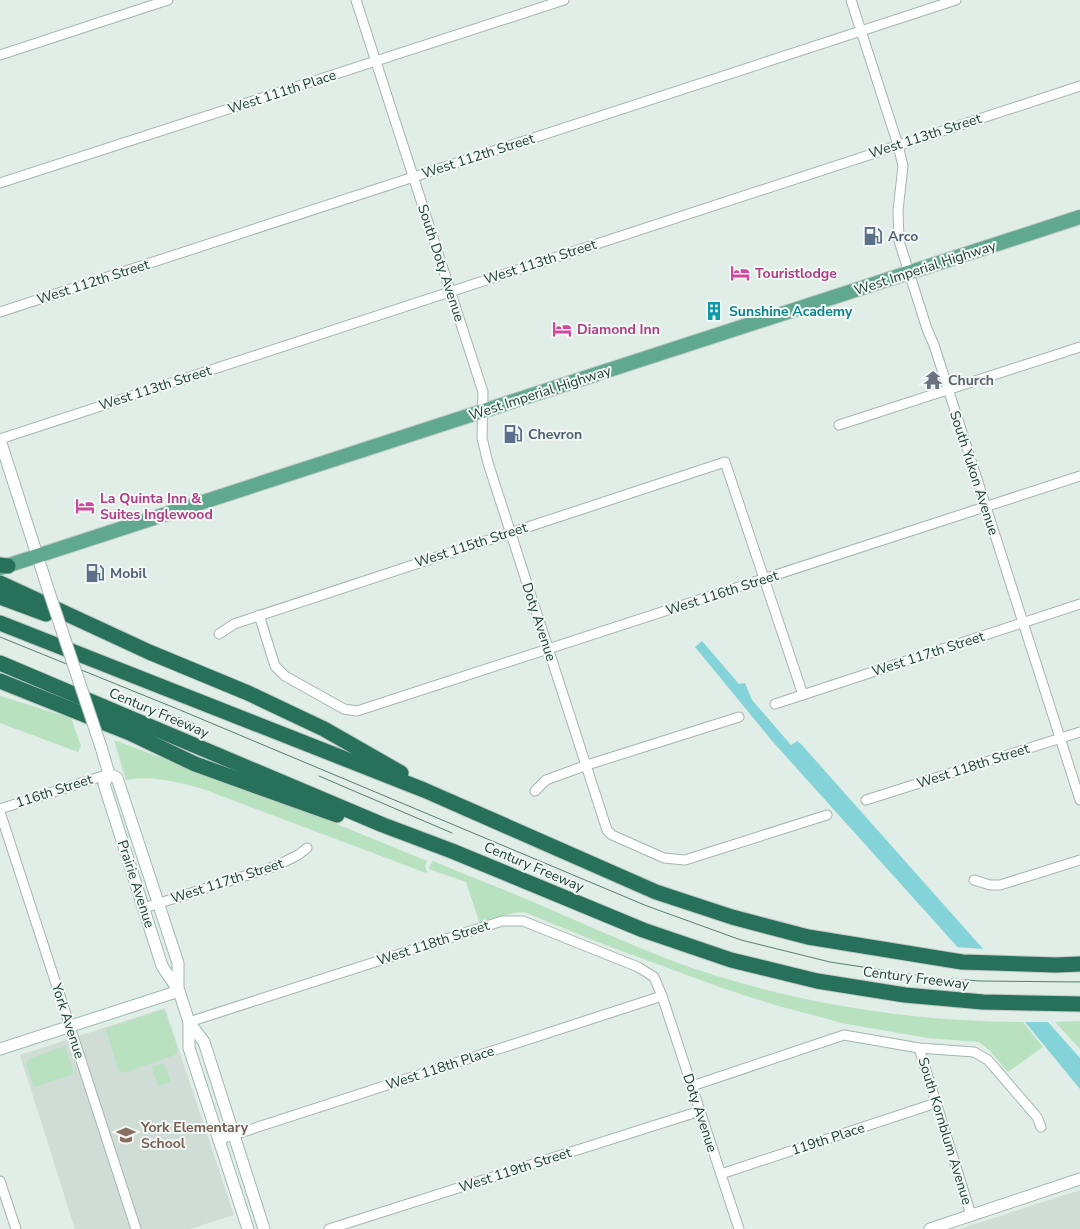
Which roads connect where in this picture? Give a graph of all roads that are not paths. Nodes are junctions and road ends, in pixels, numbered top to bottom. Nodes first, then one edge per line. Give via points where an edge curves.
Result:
1 (168, 0) edge
2 (356, 0) edge
3 (564, 0) edge
4 (851, 0) edge
5 (956, 0) edge
6 (861, 31) junction
7 (0, 55) edge
8 (377, 61) junction
9 (1080, 86) edge
10 (898, 145) junction
11 (414, 177) junction
12 (0, 183) edge
13 (1080, 218) edge
14 (908, 273) junction
15 (450, 291) junction
16 (0, 312) edge
17 (1080, 347) edge
18 (947, 390) junction
19 (482, 412) junction
20 (839, 425) dead end
21 (0, 440) edge
22 (1080, 476) edge
23 (985, 507) junction
24 (510, 532) junction
25 (38, 557) junction
26 (3, 566) edge
27 (765, 579) junction
28 (0, 583) edge
29 (0, 597) edge
30 (1080, 604) edge
31 (259, 615) junction
32 (0, 623) edge
33 (1023, 623) junction
34 (219, 634) dead end
35 (549, 650) junction
36 (149, 652) junction
37 (0, 663) edge
38 (0, 682) edge
39 (803, 694) junction
40 (775, 704) dead end
41 (739, 717) dead end
42 (1080, 732) edge
43 (1060, 738) junction
44 (587, 765) junction
45 (109, 774) junction
46 (424, 790) junction
47 (535, 791) dead end
48 (866, 800) dead end
49 (1080, 800) edge
50 (0, 811) edge
51 (827, 815) dead end
52 (383, 825) junction
53 (307, 848) dead end
54 (1080, 860) edge
55 (974, 880) dead end
56 (159, 903) junction
57 (144, 908) junction
58 (1080, 964) edge
59 (178, 992) junction
60 (662, 996) junction
61 (1080, 1004) edge
62 (189, 1022) junction
63 (70, 1026) junction
64 (919, 1048) junction
65 (0, 1049) edge
66 (692, 1086) junction
67 (936, 1103) junction
68 (700, 1111) junction
69 (1041, 1127) dead end
70 (233, 1135) junction
71 (218, 1140) junction
72 (720, 1174) junction
73 (1080, 1179) edge
74 (0, 1181) edge
75 (971, 1215) junction
76 (736, 1228) edge
77 (16, 1229) edge
78 (136, 1229) edge
79 (248, 1229) edge
80 (264, 1229) edge
81 (330, 1229) edge
82 (930, 1229) edge

1 - 7 street
2 - 8 street, South Doty Avenue
3 - 8 street, West 111th Place
4 - 6 street, South Yukon Avenue
5 - 6 street, West 112th Street
6 - 10 street, South Yukon Avenue
6 - 11 street, West 112th Street
8 - 11 street, South Doty Avenue
8 - 12 street, West 111th Place
9 - 10 street, West 113th Street
10 - 14 street, South Yukon Avenue via 902,166 897,222
10 - 15 street, West 113th Street
11 - 15 street, South Doty Avenue
11 - 16 street, West 112th Street
13 - 14 main road, West Imperial Highway
14 - 18 street, South Yukon Avenue
14 - 19 main road, West Imperial Highway
15 - 19 street, South Doty Avenue via 483,392
15 - 21 street, West 113th Street
17 - 18 street
18 - 20 street
18 - 23 street, South Yukon Avenue
19 - 24 street, Doty Avenue via 482,438
19 - 25 main road, West Imperial Highway
21 - 25 main road, Prairie Avenue
22 - 23 street, West 116th Street
23 - 27 street, West 116th Street
23 - 33 street, South Yukon Avenue
24 - 27 street, West 115th Street via 726,462
24 - 31 street, West 115th Street
24 - 35 street, Doty Avenue
25 - 26 main road, West Imperial Highway
25 - 45 main road, Prairie Avenue, bridge
27 - 35 street, West 116th Street
27 - 39 street
28 - 36 highway
29 - 36 highway
30 - 33 street, West 117th Street
31 - 34 street, West 115th Street via 234,624
31 - 35 street, West 116th Street via 279,672 344,709 357,711
32 - 46 highway, Century Freeway
33 - 39 street, West 117th Street
33 - 43 street, South Yukon Avenue
35 - 44 street, Doty Avenue
36 - 46 highway via 324,729 397,770
37 - 52 highway, Century Freeway
38 - 52 highway via 130,732 195,764 330,814
39 - 40 street, West 117th Street
41 - 44 street
42 - 43 street, West 118th Street
43 - 48 street, West 118th Street
43 - 49 street, South Yukon Avenue
44 - 47 street via 546,780
44 - 51 street, Doty Avenue via 607,830 664,858 685,860
45 - 50 street, 116th Street
45 - 56 main road, Prairie Avenue via 117,778
45 - 57 main road, Prairie Avenue via 104,784
46 - 58 highway, Century Freeway via 656,892 732,917 808,936 962,962
50 - 63 street, York Avenue
52 - 61 highway, Century Freeway via 452,850 642,930 731,960 817,980 905,995 983,1002
53 - 56 street, West 117th Street via 276,866
54 - 55 street via 1000,885
56 - 57 street, West 117th Street
56 - 59 main road, Prairie Avenue via 178,963
57 - 59 main road, Prairie Avenue via 162,966
59 - 62 main road, Prairie Avenue
59 - 63 main road
60 - 62 street, West 118th Street via 654,977 638,967 523,921 512,920
60 - 66 street, Doty Avenue
60 - 70 street, West 118th Place
62 - 70 main road, Prairie Avenue via 204,1042
62 - 71 main road, Prairie Avenue via 189,1048
63 - 65 main road
63 - 78 street, York Avenue
64 - 66 street via 844,1035
64 - 67 street, South Kornblum Avenue
64 - 69 street via 969,1051 984,1056 1037,1116
66 - 68 street, Doty Avenue
67 - 72 street, 119th Place
67 - 75 street, South Kornblum Avenue
68 - 72 street, Doty Avenue
68 - 81 street, West 119th Street
70 - 71 street, West 118th Place
70 - 80 main road, Prairie Avenue
71 - 79 main road, Prairie Avenue
72 - 76 street, Doty Avenue
73 - 75 main road
74 - 77 street
75 - 82 main road

